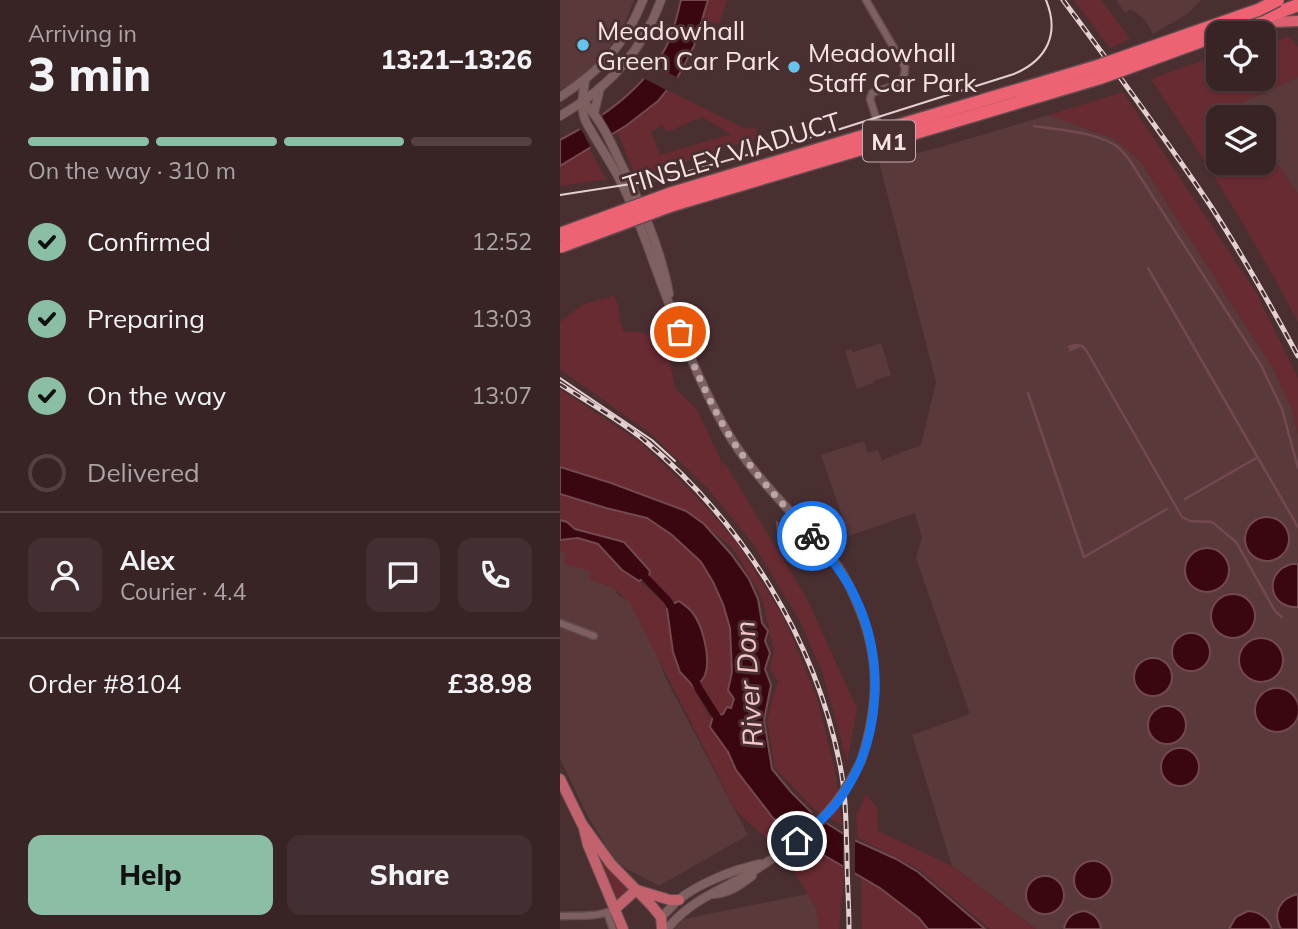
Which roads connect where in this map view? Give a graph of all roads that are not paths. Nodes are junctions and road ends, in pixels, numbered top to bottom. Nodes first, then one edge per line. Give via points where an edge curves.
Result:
1 (634, 0) edge
2 (643, 0) edge
3 (651, 0) edge
4 (661, 0) edge
5 (866, 0) edge
6 (1278, 0) edge
7 (1298, 5) edge
8 (636, 17) junction
9 (654, 17) junction
10 (1255, 21) edge
11 (1298, 21) edge
12 (1276, 22) edge
13 (1206, 39) edge
14 (617, 47) junction
15 (626, 62) junction
16 (585, 81) junction
17 (600, 88) junction
18 (560, 99) edge
19 (582, 101) junction
20 (563, 114) edge
21 (595, 115) junction
22 (586, 122) junction
23 (883, 142) dead end
24 (560, 234) edge
25 (560, 247) edge
26 (673, 314) junction
27 (560, 623) edge
28 (594, 636) dead end
29 (560, 779) edge
30 (582, 824) junction
31 (763, 863) junction
32 (636, 890) junction
33 (679, 900) junction
34 (611, 911) junction
35 (560, 916) edge
36 (661, 917) junction
37 (613, 929) edge
38 (623, 929) edge
39 (652, 929) edge
40 (664, 929) edge

1 - 8 street
2 - 8 street
3 - 9 street
4 - 9 street
5 - 23 street via 905,67 897,85 872,93 870,99
6 - 24 highway, TINSLEY VIADUCT / M1, bridge via 1098,66 672,193
7 - 10 highway
8 - 14 street
9 - 15 street
11 - 12 highway
13 - 25 highway, TINSLEY VIADUCT / M1, bridge via 1100,78 673,205
14 - 15 street
14 - 16 street
15 - 17 street
16 - 18 street
16 - 19 street
17 - 19 street
17 - 21 street
18 - 19 street
19 - 20 street
19 - 21 street
19 - 22 street
20 - 22 street
21 - 26 street via 643,208
22 - 26 street via 623,186
26 - 31 street, bridge via 727,432 831,558 865,620 873,649 874,706 861,761 826,816
27 - 28 street
29 - 30 main road
30 - 32 main road
30 - 34 main road
31 - 33 street via 720,877
31 - 40 street via 687,908
32 - 33 main road
32 - 34 main road
32 - 36 main road
33 - 36 street
34 - 35 street
34 - 37 street
34 - 38 main road
36 - 39 main road
36 - 40 main road

